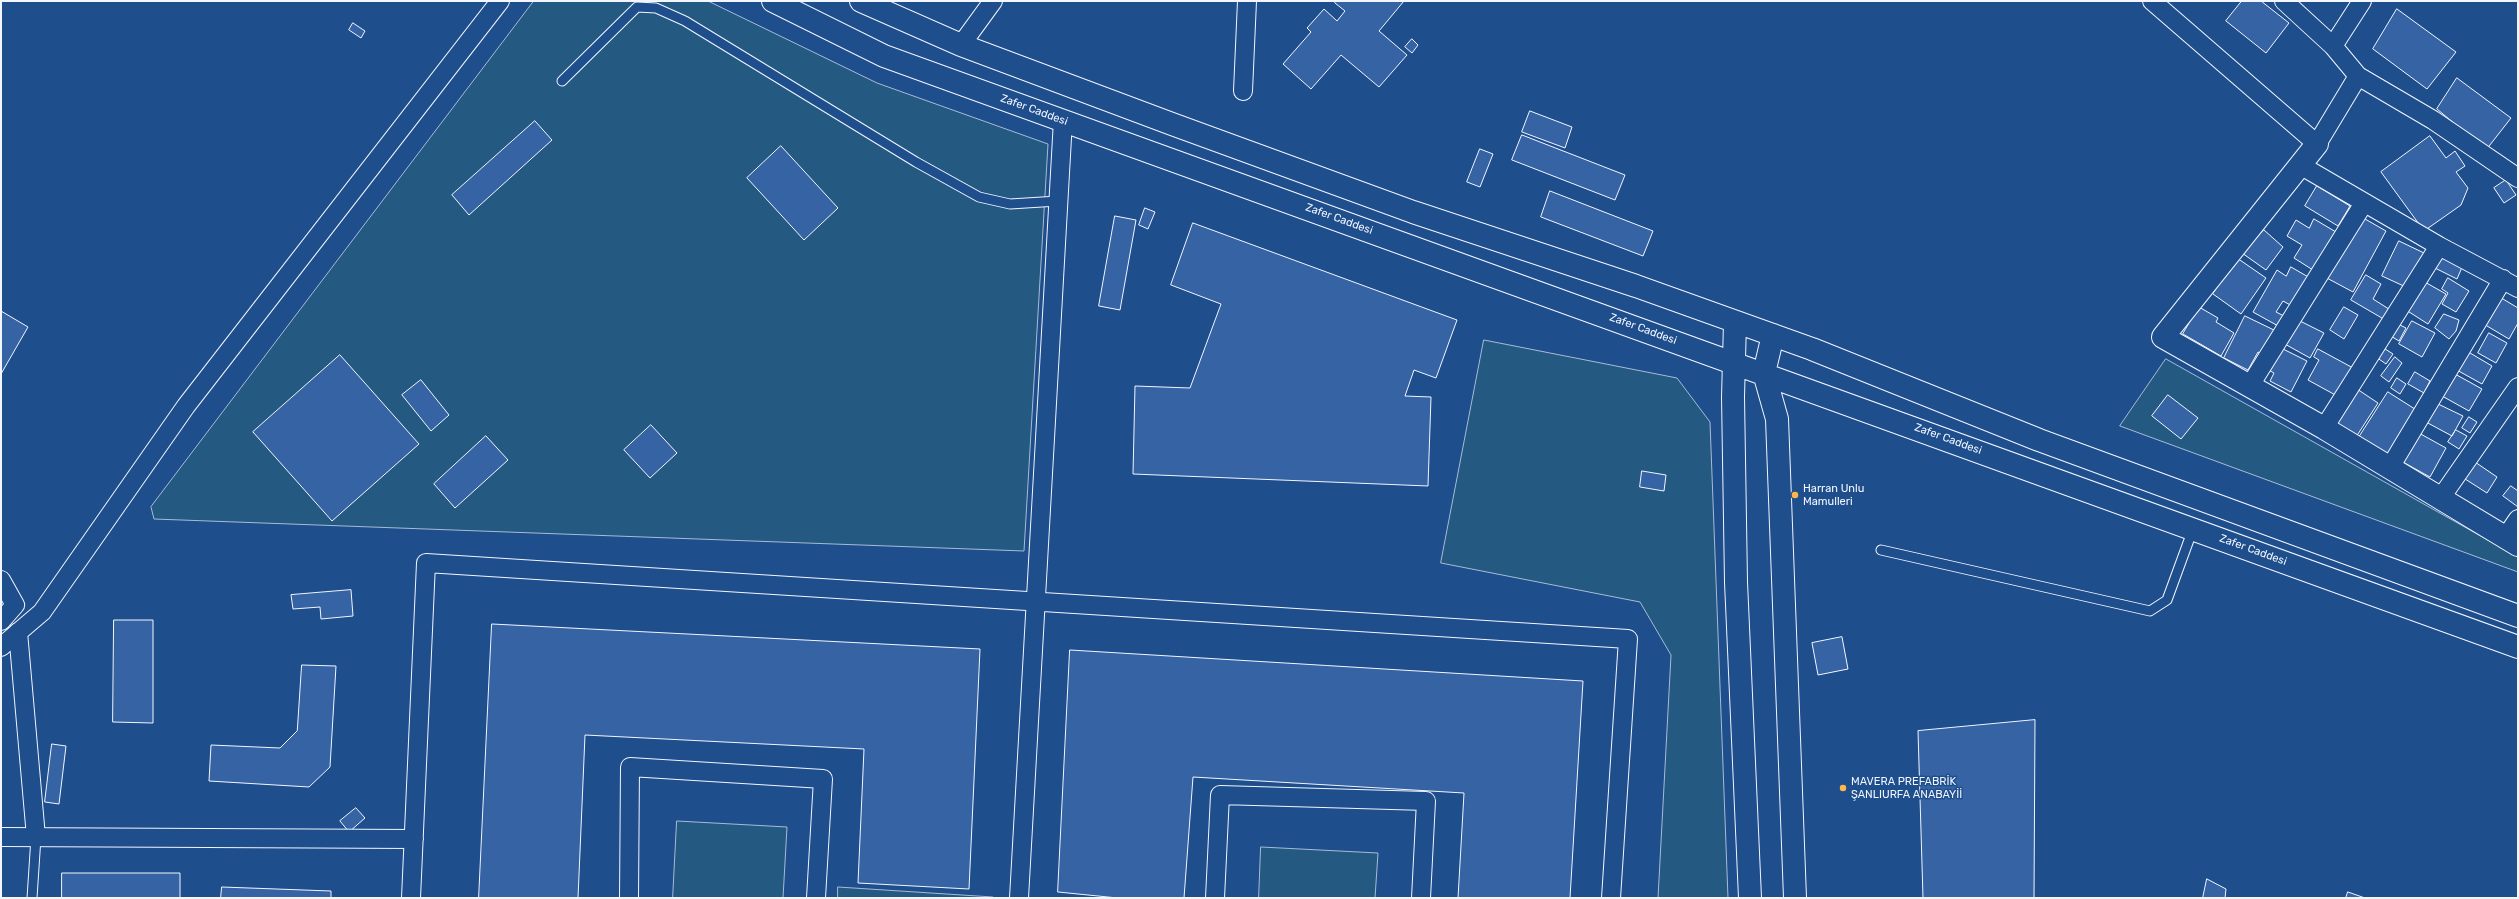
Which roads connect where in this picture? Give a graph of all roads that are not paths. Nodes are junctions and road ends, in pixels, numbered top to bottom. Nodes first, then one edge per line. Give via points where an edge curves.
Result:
1 (500, 1) edge
2 (773, 1) edge
3 (861, 1) edge
4 (993, 1) edge
5 (1247, 1) edge
6 (2152, 1) edge
7 (2284, 1) edge
8 (2362, 1) edge
9 (961, 45) junction
10 (2333, 46) junction
11 (2358, 76) junction
12 (562, 81) dead end
13 (1243, 91) dead end
14 (1063, 120) junction
15 (2317, 144) junction
16 (2300, 165) junction
17 (2518, 178) edge
18 (1058, 201) junction
19 (2364, 203) junction
20 (2439, 246) junction
21 (2511, 284) edge
22 (1735, 322) junction
23 (1773, 335) junction
24 (1735, 362) junction
25 (1764, 373) junction
26 (2250, 387) junction
27 (2518, 387) edge
28 (2324, 428) junction
29 (2389, 469) junction
30 (2440, 500) junction
31 (2518, 519) edge
32 (2193, 528) junction
33 (2511, 541) edge
34 (1881, 550) dead end
35 (1, 580) edge
36 (1035, 602) junction
37 (2518, 616) edge
38 (1, 621) edge
39 (18, 632) junction
40 (1, 647) edge
41 (2518, 647) edge
42 (1, 837) edge
43 (36, 837) junction
44 (414, 839) junction
45 (32, 898) edge
46 (411, 898) edge
47 (629, 898) edge
48 (816, 898) edge
49 (1019, 898) edge
50 (1215, 898) edge
51 (1421, 898) edge
52 (1611, 898) edge
53 (1750, 898) edge
54 (1795, 898) edge

1 - 39 street via 186,406 42,612
2 - 14 main road, Zafer Caddesi via 884,56
3 - 9 main road
4 - 9 street
5 - 13 street
6 - 15 street
7 - 10 street
8 - 10 street
9 - 22 main road via 1413,212 1636,286
10 - 11 street
11 - 15 street
11 - 17 street via 2433,120
12 - 18 lane via 637,7 656,8 685,21 916,162 979,197 1010,204
14 - 18 street
14 - 24 main road, Zafer Caddesi
15 - 16 main road
16 - 19 street
16 - 26 main road via 2163,337
18 - 36 street
19 - 20 street
19 - 26 street
20 - 21 street
20 - 28 street
21 - 29 street
22 - 23 main road
22 - 24 main road
23 - 25 main road
23 - 37 main road via 2039,440
24 - 25 main road, Zafer Caddesi
24 - 53 main road via 1733,397 1736,582
25 - 32 main road, Zafer Caddesi
25 - 54 main road via 1777,419
26 - 28 main road
27 - 30 street
28 - 29 main road
29 - 30 main road
30 - 33 main road
31 - 33 street
32 - 34 lane via 2167,600 2150,612
32 - 41 main road, Zafer Caddesi
35 - 38 street via 15,605
36 - 44 street via 426,563
36 - 49 street
36 - 52 street via 1628,639
39 - 40 street
39 - 43 street
42 - 43 street
43 - 44 street
43 - 45 lane
44 - 46 street
47 - 48 street via 630,767 823,779
50 - 51 street via 1220,795 1426,801

